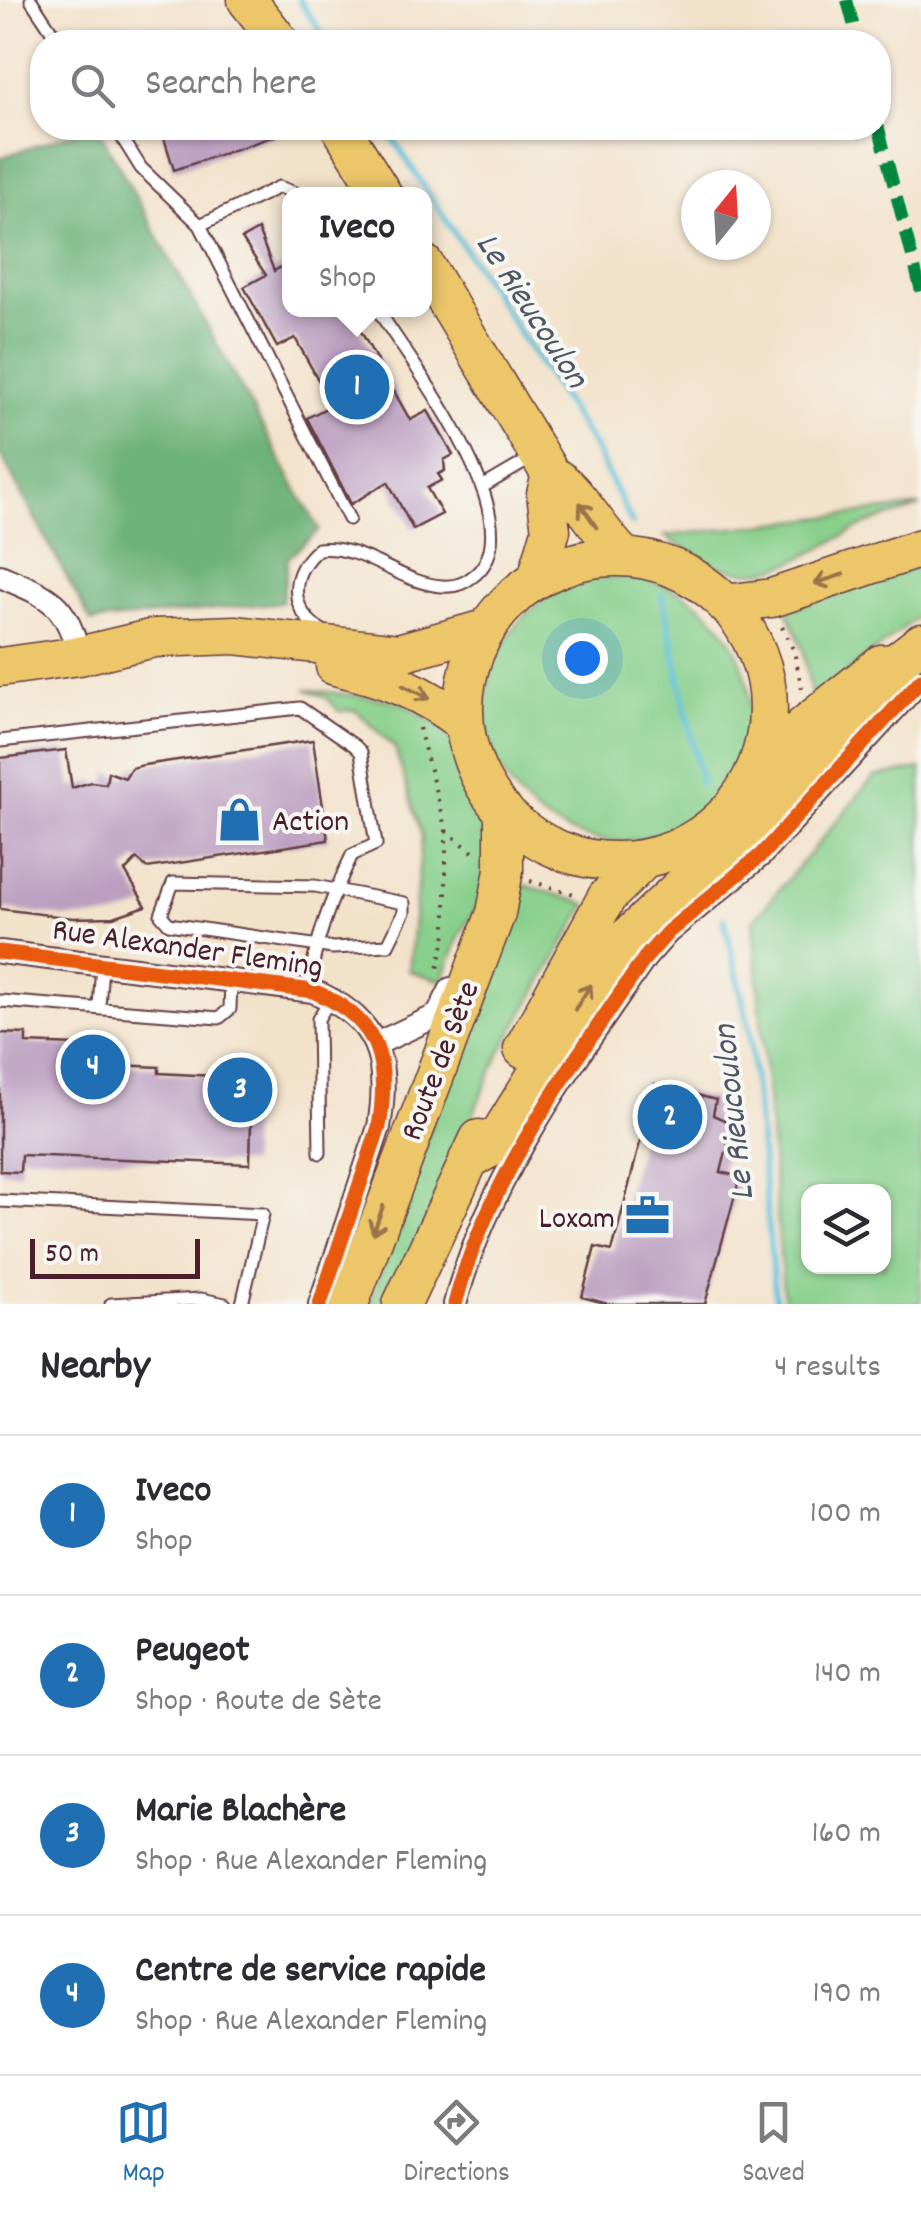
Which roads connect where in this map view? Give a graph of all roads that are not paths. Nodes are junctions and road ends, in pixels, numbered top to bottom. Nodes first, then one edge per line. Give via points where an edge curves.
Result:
1 (31, 0) edge
2 (246, 0) edge
3 (52, 30) edge
4 (270, 30) edge
5 (124, 140) edge
6 (349, 140) edge
7 (282, 187) edge
8 (379, 187) edge
9 (200, 226) junction
10 (432, 277) edge
11 (382, 317) edge
12 (545, 465) junction
13 (484, 486) junction
14 (349, 519) dead end
15 (921, 548) edge
16 (625, 557) junction
17 (0, 576) edge
18 (537, 578) junction
19 (725, 604) junction
20 (485, 629) junction
21 (368, 651) junction
22 (79, 656) junction
23 (912, 662) edge
24 (0, 668) edge
25 (464, 724) junction
26 (0, 740) edge
27 (754, 776) junction
28 (504, 811) junction
29 (645, 859) junction
30 (335, 891) junction
31 (316, 946) junction
32 (0, 952) edge
33 (478, 956) junction
34 (102, 966) junction
35 (231, 981) junction
36 (320, 994) junction
37 (0, 1000) edge
38 (99, 1006) junction
39 (376, 1044) junction
40 (320, 1153) dead end
41 (468, 1160) junction
42 (0, 1201) edge
43 (111, 1304) edge
44 (225, 1304) edge
45 (242, 1304) edge
46 (320, 1304) edge
47 (349, 1304) edge
48 (402, 1304) edge
49 (455, 1304) edge

1 - 3 lane
2 - 4 main road
5 - 9 lane via 141,168
6 - 8 main road
7 - 9 lane
9 - 14 lane
10 - 12 main road
11 - 13 lane
12 - 13 lane
16 -> 12 main road via 590,520 568,483
12 - 18 main road via 552,530
13 - 21 lane via 492,537 487,564 464,584 419,581 335,547 318,549 303,562 295,587 305,620
15 -> 19 main road via 772,598
16 - 18 main road via 580,560
16 - 19 main road via 680,570
17 - 22 street via 63,610
18 - 20 main road
19 - 27 main road via 755,647 769,698
20 - 21 main road via 428,648
20 - 25 main road via 466,675
21 - 22 main road via 235,635 154,638
22 - 24 main road
22 -> 25 main road via 324,664 420,694
23 - 27 main road via 882,664
41 -> 23 main road via 491,1148 614,950 689,879 739,846 890,677
23 - 49 street via 842,762 762,855 646,958 508,1173 466,1260
25 - 28 main road via 476,766
26 - 30 lane via 305,710 361,752 378,837 371,849 352,855
27 - 29 main road via 710,830
28 - 29 main road via 558,850 601,860
28 - 33 main road, Route de Sète via 504,870
29 - 41 main road, Route de Sète via 607,898
30 - 31 lane
30 - 31 lane via 396,899 404,912 388,946
30 - 31 lane via 274,884 168,888 161,914 170,924
31 - 36 lane
32 - 34 street, Rue Alexander Fleming
33 - 39 street via 460,970 438,1015
33 -> 47 main road, Route de Sète
34 - 35 street, Rue Alexander Fleming
34 - 38 lane
35 - 36 street, Rue Alexander Fleming
35 - 38 lane via 230,1008 219,1018
36 - 39 street, Rue Alexander Fleming via 353,1011
36 - 40 lane
37 - 38 lane
39 - 46 street via 383,1068 380,1127
41 - 48 main road, Route de Sète
42 - 45 lane via 262,1214
43 - 44 lane

